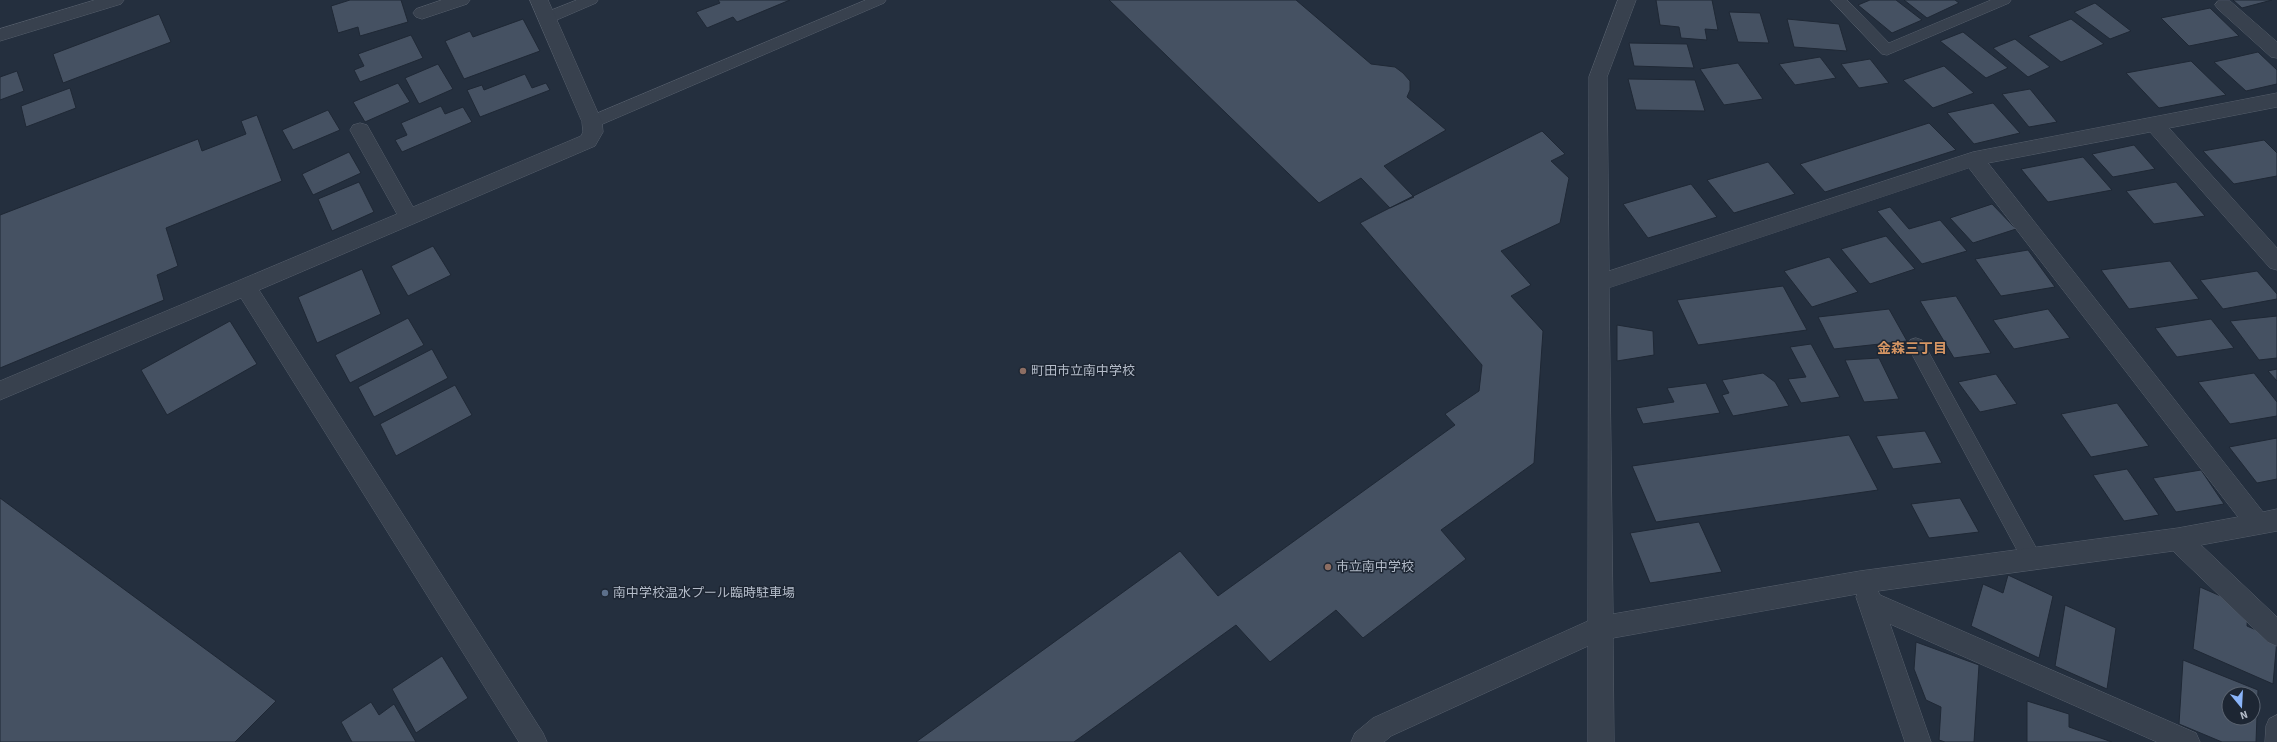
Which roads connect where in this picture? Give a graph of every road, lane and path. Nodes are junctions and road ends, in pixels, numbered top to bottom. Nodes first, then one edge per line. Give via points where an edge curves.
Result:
1 (115, 0) edge
2 (461, 0) edge
3 (591, 0) edge
4 (879, 0) edge
5 (1627, 0) edge
6 (1838, 0) edge
7 (2004, 0) edge
8 (2224, 5) dead end
9 (543, 9) edge
10 (422, 13) dead end
11 (0, 35) edge
12 (2277, 52) edge
13 (2277, 100) edge
14 (592, 122) junction
15 (2154, 124) junction
16 (360, 130) dead end
17 (1973, 159) junction
18 (409, 217) junction
19 (2277, 262) edge
20 (1598, 283) junction
21 (246, 287) junction
22 (1916, 345) dead end
23 (0, 391) edge
24 (2267, 521) edge
25 (2178, 539) junction
26 (2032, 559) junction
27 (1860, 582) junction
28 (1872, 604) junction
29 (1601, 628) junction
30 (2277, 634) edge
31 (2277, 726) edge
32 (534, 742) edge
33 (1364, 742) edge
34 (1601, 742) edge
35 (1918, 742) edge
36 (2186, 742) edge
37 (2276, 742) edge

1 - 11 street
2 - 10 street
3 - 9 lane
4 - 14 lane
5 - 20 street via 1598,77
6 - 7 lane via 1887,50
8 - 12 street
9 - 14 street
13 - 15 street
14 - 18 street via 593,132 588,141
15 - 17 street
15 - 19 street
16 - 18 street
17 - 20 street
17 - 24 street
18 - 21 street
20 - 29 street
21 - 23 street
21 - 32 street
22 - 26 lane
24 - 25 street
25 - 26 street
25 - 30 street
26 - 27 street
27 - 28 street
27 - 29 street
28 - 35 street
28 - 36 street
29 - 33 street via 1382,728
29 - 34 street
31 - 37 lane

